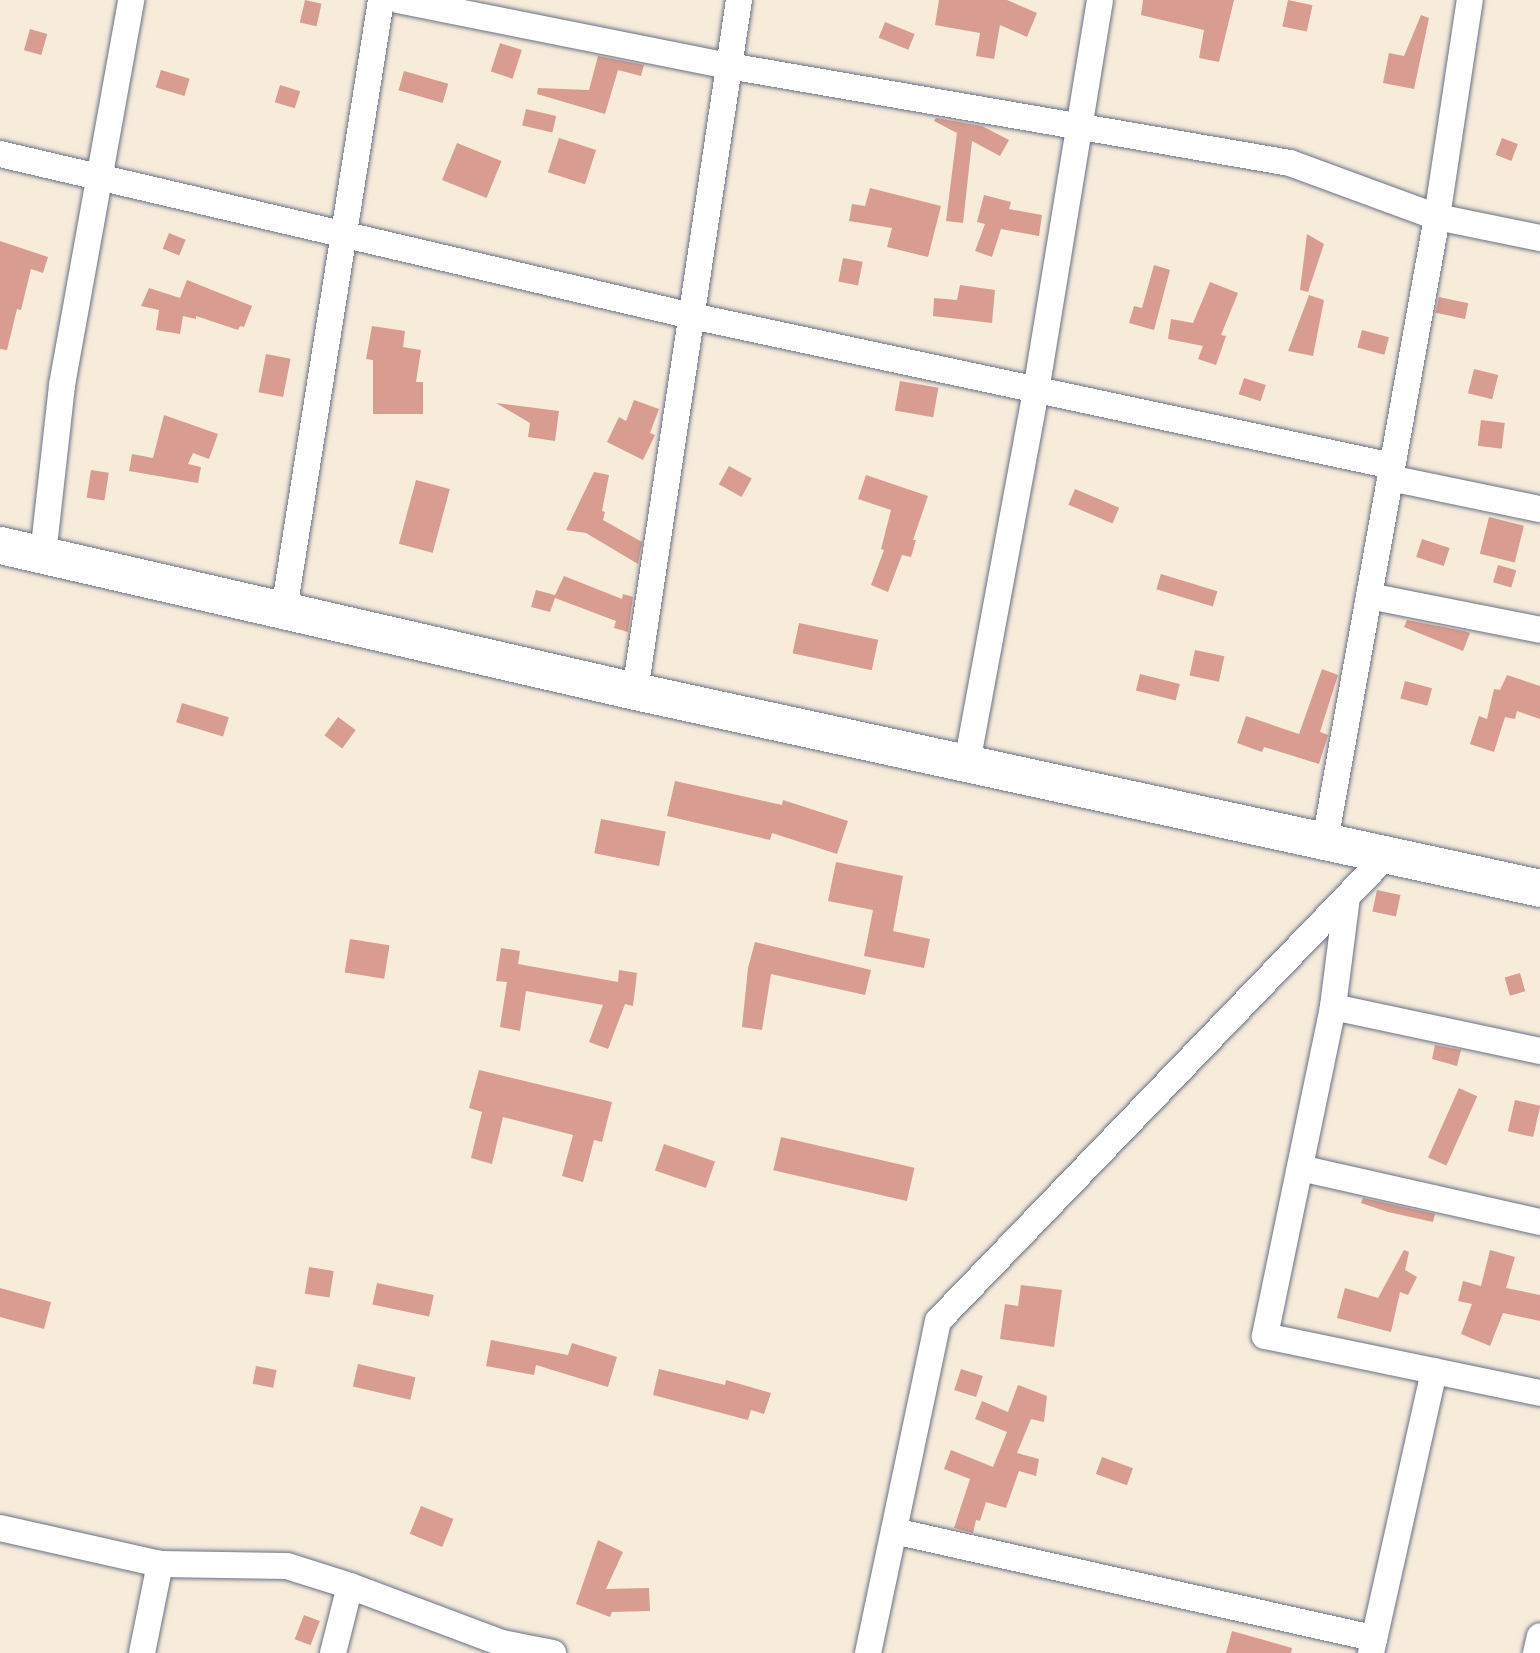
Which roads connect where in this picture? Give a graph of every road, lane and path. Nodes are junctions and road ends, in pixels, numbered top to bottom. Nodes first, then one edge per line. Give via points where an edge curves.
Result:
1 (131, 0) edge
2 (381, 0) edge
3 (398, 0) edge
4 (739, 0) edge
5 (1100, 0) edge
6 (1470, 0) edge
7 (729, 66) junction
8 (1080, 126) junction
9 (0, 154) edge
10 (101, 177) junction
11 (1437, 217) junction
12 (344, 234) junction
13 (1540, 238) edge
14 (692, 316) junction
15 (1036, 391) junction
16 (1391, 472) junction
17 (1540, 509) edge
18 (0, 545) edge
19 (43, 555) junction
20 (1369, 596) junction
21 (284, 610) junction
22 (1540, 630) edge
23 (635, 691) junction
24 (967, 763) junction
25 (1325, 841) junction
26 (1388, 855) junction
27 (1540, 888) edge
28 (1347, 897) junction
29 (1333, 1007) junction
30 (1540, 1051) edge
31 (1300, 1168) junction
32 (1540, 1222) edge
33 (1434, 1371) junction
34 (1540, 1393) edge
35 (0, 1528) edge
36 (894, 1531) junction
37 (160, 1564) junction
38 (350, 1586) junction
39 (1540, 1636) edge
40 (1372, 1645) edge
41 (142, 1653) edge
42 (332, 1653) edge
43 (553, 1653) edge
44 (868, 1653) edge
45 (1536, 1653) edge

1 - 10 street
2 - 12 street
3 - 7 street
4 - 7 street
5 - 8 street
6 - 11 street
7 - 8 street
7 - 14 street
8 - 11 street via 1290,163
8 - 15 street
9 - 10 street
10 - 12 street
10 - 19 street via 62,385
11 - 13 street
11 - 16 street
12 - 14 street
12 - 21 street
14 - 15 street
14 - 23 street
15 - 16 street
15 - 24 street
16 - 17 street
16 - 20 street
18 - 19 main road
19 - 21 main road
20 - 22 street
20 - 25 street
21 - 23 main road
23 - 24 main road
24 - 25 main road
25 - 26 main road
26 - 27 main road
26 - 28 street
28 - 29 street
28 - 36 street via 938,1321
29 - 30 street
29 - 31 street
31 - 32 street
31 - 33 street via 1265,1336
33 - 34 street
33 - 40 street
35 - 37 street
36 - 40 street
36 - 44 street
37 - 38 street via 287,1566
37 - 41 street
38 - 42 street
38 - 43 street via 502,1643
39 - 45 street

